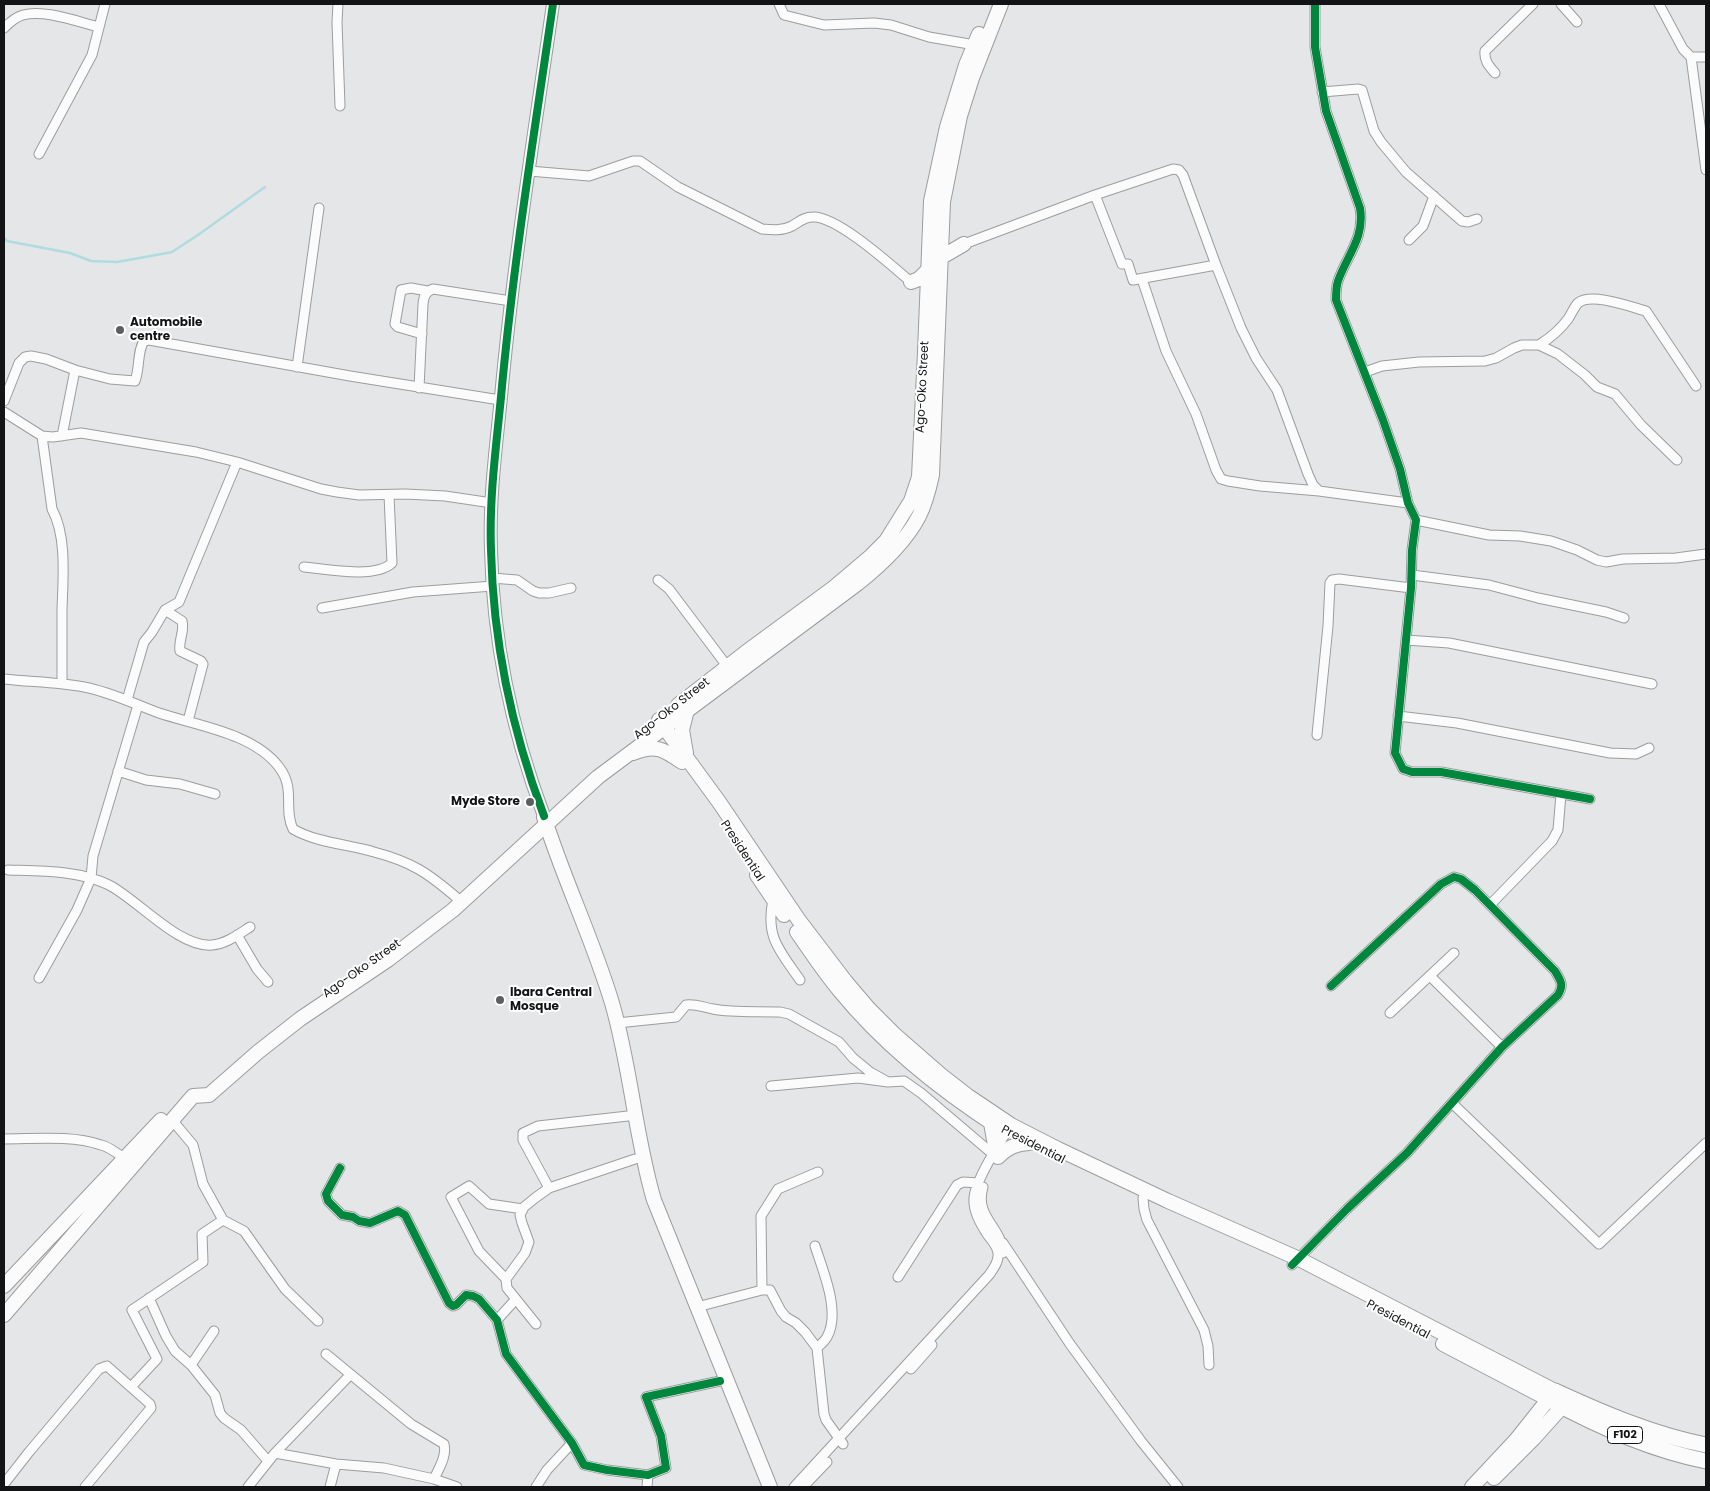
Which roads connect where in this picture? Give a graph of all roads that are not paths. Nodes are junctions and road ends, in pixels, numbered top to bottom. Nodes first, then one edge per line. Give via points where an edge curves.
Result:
1 (105, 4) edge
2 (338, 4) edge
3 (553, 4) edge
4 (779, 4) edge
5 (992, 4) edge
6 (1002, 4) edge
7 (1315, 4) edge
8 (1533, 4) edge
9 (1561, 4) edge
10 (1660, 4) edge
11 (1577, 22) dead end
12 (4, 28) edge
13 (99, 28) junction
14 (975, 45) junction
15 (1692, 57) junction
16 (1706, 57) edge
17 (1495, 72) dead end
18 (1322, 92) junction
19 (340, 106) dead end
20 (40, 154) dead end
21 (1706, 170) edge
22 (529, 171) junction
23 (1094, 195) junction
24 (1434, 196) junction
25 (937, 202) junction
26 (319, 208) dead end
27 (1477, 219) dead end
28 (937, 224) junction
29 (1409, 240) dead end
30 (964, 244) junction
31 (940, 258) junction
32 (1216, 265) junction
33 (927, 271) junction
34 (1142, 279) junction
35 (911, 282) junction
36 (427, 291) junction
37 (927, 292) junction
38 (511, 300) junction
39 (422, 334) junction
40 (1539, 345) junction
41 (297, 367) junction
42 (75, 370) junction
43 (1365, 372) junction
44 (1696, 386) dead end
45 (418, 388) junction
46 (500, 400) junction
47 (4, 401) edge
48 (4, 412) edge
49 (42, 436) junction
50 (62, 436) junction
51 (1677, 460) dead end
52 (237, 462) junction
53 (1319, 491) junction
54 (389, 495) junction
55 (492, 503) junction
56 (1408, 504) junction
57 (1416, 520) junction
58 (1706, 554) edge
59 (304, 567) dead end
60 (1412, 575) junction
61 (658, 580) dead end
62 (493, 582) junction
63 (571, 588) dead end
64 (1411, 588) junction
65 (322, 608) dead end
66 (165, 610) junction
67 (1624, 618) dead end
68 (1406, 640) junction
69 (727, 666) junction
70 (4, 679) edge
71 (62, 683) junction
72 (1652, 684) dead end
73 (127, 700) junction
74 (138, 705) junction
75 (687, 710) junction
76 (1398, 716) junction
77 (188, 721) junction
78 (658, 726) junction
79 (1317, 735) dead end
80 (1649, 748) dead end
81 (626, 756) junction
82 (685, 760) junction
83 (118, 771) junction
84 (216, 794) dead end
85 (1561, 794) junction
86 (1590, 799) dead end
87 (542, 823) junction
88 (8, 870) dead end
89 (91, 878) junction
90 (457, 898) junction
91 (774, 900) junction
92 (1490, 905) junction
93 (250, 927) dead end
94 (237, 935) junction
95 (1454, 953) dead end
96 (1430, 976) junction
97 (38, 978) dead end
98 (800, 980) dead end
99 (268, 982) dead end
100 (1331, 986) dead end
101 (1390, 1013) dead end
102 (617, 1023) junction
103 (1502, 1047) junction
104 (888, 1082) junction
105 (771, 1086) dead end
106 (207, 1092) junction
107 (190, 1094) junction
108 (1452, 1103) junction
109 (628, 1116) junction
110 (172, 1120) junction
111 (992, 1123) junction
112 (1011, 1129) junction
113 (4, 1139) edge
114 (1706, 1142) edge
115 (1029, 1143) junction
116 (996, 1154) junction
117 (125, 1158) junction
118 (636, 1159) junction
119 (340, 1168) dead end
120 (818, 1172) dead end
121 (979, 1183) junction
122 (548, 1188) junction
123 (1143, 1198) junction
124 (523, 1209) junction
125 (223, 1220) junction
126 (1000, 1239) junction
127 (815, 1246) dead end
128 (1295, 1261) junction
129 (898, 1278) dead end
130 (506, 1279) junction
131 (4, 1286) edge
132 (762, 1290) junction
133 (149, 1298) junction
134 (516, 1299) junction
135 (697, 1307) junction
136 (4, 1314) edge
137 (497, 1320) junction
138 (318, 1321) dead end
139 (536, 1324) dead end
140 (214, 1331) dead end
141 (817, 1348) junction
142 (326, 1354) dead end
143 (1210, 1365) dead end
144 (191, 1366) junction
145 (350, 1375) junction
146 (720, 1381) junction
147 (130, 1387) junction
148 (1552, 1395) junction
149 (1566, 1402) junction
150 (841, 1442) junction
151 (572, 1443) junction
152 (1706, 1445) edge
153 (275, 1453) junction
154 (268, 1461) junction
155 (1706, 1461) edge
156 (336, 1464) junction
157 (648, 1476) junction
158 (434, 1479) junction
159 (4, 1484) edge
160 (85, 1487) edge
161 (248, 1487) edge
162 (330, 1487) edge
163 (457, 1487) edge
164 (536, 1487) edge
165 (647, 1487) edge
166 (760, 1487) edge
167 (770, 1487) edge
168 (794, 1487) edge
169 (803, 1487) edge
170 (1178, 1487) edge
171 (1472, 1487) edge
172 (1485, 1487) edge

1 - 13 street
2 - 19 street
3 - 22 street
4 - 14 street via 784,15 824,25 891,25 929,37
5 - 14 main road
6 - 25 main road via 972,78
7 - 18 street via 1315,47
8 - 17 street via 1485,51 1484,57
9 - 11 street
10 - 15 street via 1683,49
12 - 13 street via 22,15 33,13
13 - 20 street via 92,54
14 - 25 main road via 947,127
15 - 16 street
15 - 21 street
18 - 24 street via 1362,90 1374,131 1381,142 1406,172
18 - 43 street via 1362,218 1358,239 1337,282 1336,300
22 - 35 street via 589,176 633,160 640,161 678,187 762,229 784,229 812,217 828,220 873,250
22 - 38 street
23 - 30 street
23 - 32 street via 1173,169 1179,170
23 - 34 street via 1122,264 1128,264 1133,280
24 - 27 street via 1462,221
24 - 29 street via 1423,226
25 - 28 main road
26 - 41 street
28 - 30 main road via 952,242
28 - 31 main road
28 - 33 main road, Ago-Oko Street
30 - 31 main road
31 - 75 main road via 932,475 919,516 877,568
32 - 34 street
32 - 53 street via 1241,328 1277,390 1308,474
33 - 35 main road
33 - 37 main road, Ago-Oko Street
34 - 53 street via 1166,351 1221,478 1228,482
35 - 37 main road
36 - 38 street via 433,289
36 - 39 street
36 - 39 street via 401,290 395,319 398,327
37 - 69 main road, Ago-Oko Street via 919,477 912,501 886,541 871,556 832,589
38 - 46 street
39 - 45 street
40 - 43 street via 1522,345 1485,361 1418,362 1382,366
40 - 44 street via 1554,336 1578,303 1586,300 1595,298 1646,311
40 - 51 street via 1558,354 1598,386 1614,394
41 - 42 street via 149,340 141,345 136,381 110,379
41 - 45 street
42 - 47 street via 46,359 25,357 19,363
42 - 50 street
43 - 56 street via 1400,468
45 - 46 street
46 - 55 street
48 - 49 street
49 - 50 street
49 - 71 street via 52,509 60,532
50 - 52 street via 81,433
52 - 54 street via 321,489 359,495
52 - 66 street via 179,602
53 - 56 street
54 - 55 street via 445,496
54 - 59 street via 392,562 387,568 371,571
55 - 62 street
56 - 57 street
57 - 58 street via 1489,535 1551,541 1606,562
57 - 60 street
60 - 64 street
60 - 67 street via 1489,585
61 - 69 street via 669,589
62 - 63 street via 517,580 539,593
62 - 65 street
62 - 87 street via 505,685
64 - 68 street
64 - 79 street via 1339,579 1330,583
66 - 73 street via 144,642
66 - 77 street via 182,621 184,631 180,651 201,661 204,667
68 - 72 street via 1449,643
68 - 76 street
69 - 78 main road, Ago-Oko Street
70 - 71 street
71 - 73 street
73 - 74 street
74 - 77 street
74 - 83 street
75 - 78 main road
75 - 82 main road via 683,724
76 - 80 street via 1610,753 1636,754
76 - 85 street via 1395,753 1403,769 1441,772
77 - 90 street via 236,737 263,751 280,768 288,783 293,829 408,862
78 - 81 main road
78 - 82 main road, Presidential
78 - 87 main road, Ago-Oko Street via 592,772
81 - 82 main road via 655,748
81 - 87 main road
82 - 91 main road, Presidential
82 - 112 main road via 720,802 798,919 869,1009 941,1075
83 - 84 street
83 - 89 street via 93,856
85 - 86 street
85 - 92 street via 1558,830 1552,841
87 - 90 main road, Ago-Oko Street
87 - 102 main road
87 - 106 main road via 453,910 389,959 300,1019
87 - 109 main road via 606,1008
88 - 89 street
89 - 94 street via 108,884 172,931 200,945 214,945
89 - 97 street via 77,910
90 - 106 main road, Ago-Oko Street via 372,964 287,1021 244,1055
91 - 98 street via 770,921 773,937
91 - 111 main road, Presidential via 865,1020 939,1086
92 - 100 street via 1454,876 1441,884
92 - 103 street via 1562,981 1558,995
93 - 94 street
94 - 99 street
95 - 96 street
96 - 101 street
96 - 103 street
102 - 104 street via 676,1017 686,1005 780,1012 839,1042 870,1072
102 - 135 main road via 648,1179
103 - 108 street
104 - 105 street via 858,1078
104 - 116 street via 904,1081
106 - 107 main road
107 - 110 main road
107 - 117 main road
108 - 114 street via 1598,1244
108 - 128 street via 1407,1153
109 - 118 main road
109 - 122 street via 538,1126 523,1133 523,1140
110 - 125 street via 193,1145 202,1184
110 - 136 main road
111 - 112 main road, Presidential
111 - 116 main road
112 - 115 main road, Presidential
112 - 116 street
112 - 128 main road
113 - 117 street via 84,1141 102,1145
115 - 116 main road via 1012,1146
115 - 123 main road, Presidential
116 - 121 street
116 - 126 street via 980,1195 984,1214
117 - 131 main road
118 - 122 street
118 - 146 main road via 648,1202
119 - 137 street via 326,1194 328,1201 342,1215 370,1223 394,1212 402,1212 449,1303 453,1306 466,1296 472,1296 479,1299
120 - 132 street via 778,1189 761,1216
121 - 129 street via 957,1185
121 - 150 street via 974,1196 975,1210 996,1246 996,1265
122 - 124 street
123 - 128 main road, Presidential
123 - 143 street via 1147,1220 1204,1330
124 - 130 street via 520,1215 529,1242
124 - 130 street via 488,1204 469,1186 451,1197 479,1251
125 - 133 street via 202,1234 203,1262
125 - 138 street via 244,1231 285,1288
126 - 150 street via 1003,1257 992,1278
126 - 170 street via 1070,1344
127 - 141 street via 828,1284 832,1309 827,1338
128 - 148 main road
130 - 134 street via 507,1288
132 - 135 street
132 - 141 street via 770,1290 786,1317 800,1327
133 - 144 street via 175,1351
133 - 147 street via 132,1310 157,1359
134 - 137 street
134 - 139 street
135 - 167 main road
137 - 151 street via 506,1354
140 - 144 street
141 - 150 street via 824,1414
142 - 145 street
144 - 154 street via 215,1395 224,1418 241,1430
145 - 153 street
145 - 158 street via 411,1424 444,1444 444,1457
146 - 157 street via 646,1397 661,1436 666,1468
146 - 166 main road
147 - 159 street via 107,1366 99,1369
147 - 160 street via 150,1404 150,1410
148 - 149 highway, F102
148 - 171 main road
149 - 152 highway, F102 via 1683,1441
149 - 155 highway, F102 via 1616,1432 1679,1456
149 - 172 main road
150 - 168 street
150 - 169 street
151 - 157 street via 584,1465
151 - 164 street
153 - 154 street
153 - 156 street
154 - 161 street
156 - 158 street via 384,1468
156 - 162 street
157 - 165 street
158 - 163 street

